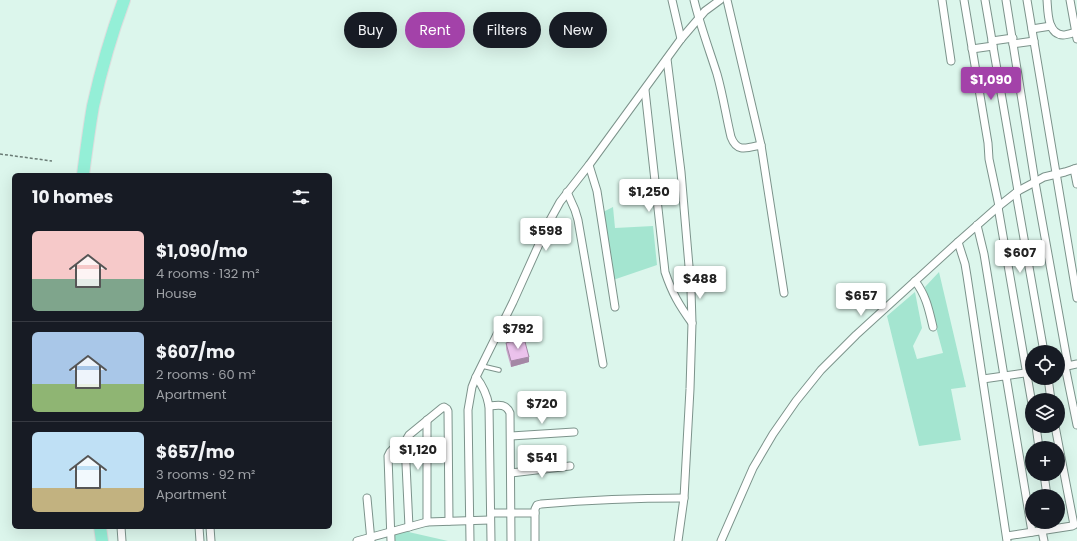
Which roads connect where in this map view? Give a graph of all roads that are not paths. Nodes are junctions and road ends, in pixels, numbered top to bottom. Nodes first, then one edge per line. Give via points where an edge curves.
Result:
1 (124, 0) edge
2 (672, 0) edge
3 (694, 0) edge
4 (720, 0) edge
5 (727, 0) edge
6 (942, 0) edge
7 (964, 0) edge
8 (984, 0) edge
9 (1006, 0) edge
10 (1027, 0) edge
11 (1047, 0) edge
12 (1070, 0) edge
13 (698, 18) junction
14 (1051, 26) junction
15 (1032, 29) junction
16 (1077, 36) edge
17 (681, 39) junction
18 (1034, 40) junction
19 (1013, 41) junction
20 (992, 43) junction
21 (972, 49) junction
22 (667, 59) junction
23 (951, 60) dead end
24 (645, 90) junction
25 (761, 145) junction
26 (589, 165) junction
27 (1076, 168) edge
28 (83, 173) edge
29 (1056, 174) junction
30 (1035, 182) junction
31 (1077, 184) edge
32 (567, 192) junction
33 (1017, 192) junction
34 (999, 206) junction
35 (976, 226) junction
36 (958, 242) junction
37 (915, 281) junction
38 (784, 293) dead end
39 (1077, 298) edge
40 (615, 307) dead end
41 (692, 323) junction
42 (933, 327) dead end
43 (1043, 345) edge
44 (1061, 345) edge
45 (1025, 351) edge
46 (603, 364) dead end
47 (1077, 364) edge
48 (482, 365) junction
49 (1065, 366) edge
50 (499, 370) dead end
51 (1065, 371) edge
52 (1025, 374) edge
53 (1005, 376) junction
54 (476, 377) junction
55 (984, 379) junction
56 (489, 406) junction
57 (427, 420) junction
58 (1077, 425) edge
59 (574, 432) dead end
60 (1056, 433) edge
61 (510, 436) junction
62 (405, 443) junction
63 (570, 466) dead end
64 (511, 473) junction
65 (367, 498) dead end
66 (684, 498) junction
67 (510, 513) junction
68 (535, 513) junction
69 (490, 516) junction
70 (470, 520) junction
71 (449, 521) junction
72 (427, 522) junction
73 (1065, 526) edge
74 (409, 527) junction
75 (100, 529) edge
76 (121, 529) edge
77 (199, 529) edge
78 (210, 529) edge
79 (1046, 529) edge
80 (1042, 531) junction
81 (391, 532) junction
82 (1032, 532) junction
83 (371, 539) edge
84 (1007, 539) edge
85 (102, 541) edge
86 (122, 541) edge
87 (200, 541) edge
88 (211, 541) edge
89 (357, 541) edge
90 (391, 541) edge
91 (470, 541) edge
92 (491, 541) edge
93 (511, 541) edge
94 (535, 541) edge
95 (678, 541) edge
96 (721, 541) edge
97 (1044, 541) edge

1 - 28 main road via 98,83
2 - 17 street
3 - 13 street
4 - 13 street
5 - 25 street
6 - 23 street
7 - 21 street
8 - 20 street
9 - 19 street
10 - 15 street
11 - 14 street
12 - 16 street
13 - 17 street
13 - 25 street via 717,76 733,144 738,148
14 - 15 street
14 - 16 street via 1058,34
15 - 18 street
17 - 22 street
18 - 19 street
18 - 29 street
19 - 20 street
19 - 30 street
20 - 21 street
20 - 33 street
21 - 34 street
22 - 24 street
22 - 41 street via 681,172
24 - 26 street
24 - 41 street via 665,272 671,291
25 - 38 street
26 - 32 street
26 - 40 street via 597,192
27 - 29 street
27 - 31 street
29 - 30 street
29 - 39 street
30 - 33 street
30 - 44 street
32 - 46 street via 578,220
32 - 48 street via 554,211
33 - 34 street
33 - 43 street
34 - 35 street
34 - 45 street
35 - 36 street
35 - 53 street via 984,254
36 - 37 street
36 - 55 street via 967,276
37 - 42 street via 927,301
37 - 96 street via 821,370 796,401 754,468
41 - 66 street
47 - 49 street
48 - 50 lane
48 - 54 street
51 - 58 street
52 - 53 street
53 - 55 street
53 - 82 street
54 - 56 street via 487,395
54 - 70 street via 468,410
55 - 84 street
56 - 61 street via 501,405 508,409
56 - 69 street
57 - 62 street via 409,435
57 - 71 street via 442,408 447,409
57 - 72 street
59 - 61 street
60 - 73 street via 1074,525
61 - 64 street
62 - 74 street
62 - 81 street via 390,452 387,461
63 - 64 street
64 - 67 street
65 - 83 street
66 - 68 street via 604,499 541,504 537,505
66 - 95 street
67 - 68 street
67 - 69 street
67 - 93 street
68 - 94 street
69 - 70 street
69 - 92 street
70 - 71 street
70 - 91 street
71 - 72 street
72 - 74 street
74 - 81 street
75 - 85 main road
76 - 86 street
77 - 87 street
78 - 88 street
79 - 80 street
80 - 82 street
80 - 97 street
81 - 83 street
81 - 90 street
82 - 84 street
83 - 89 street

